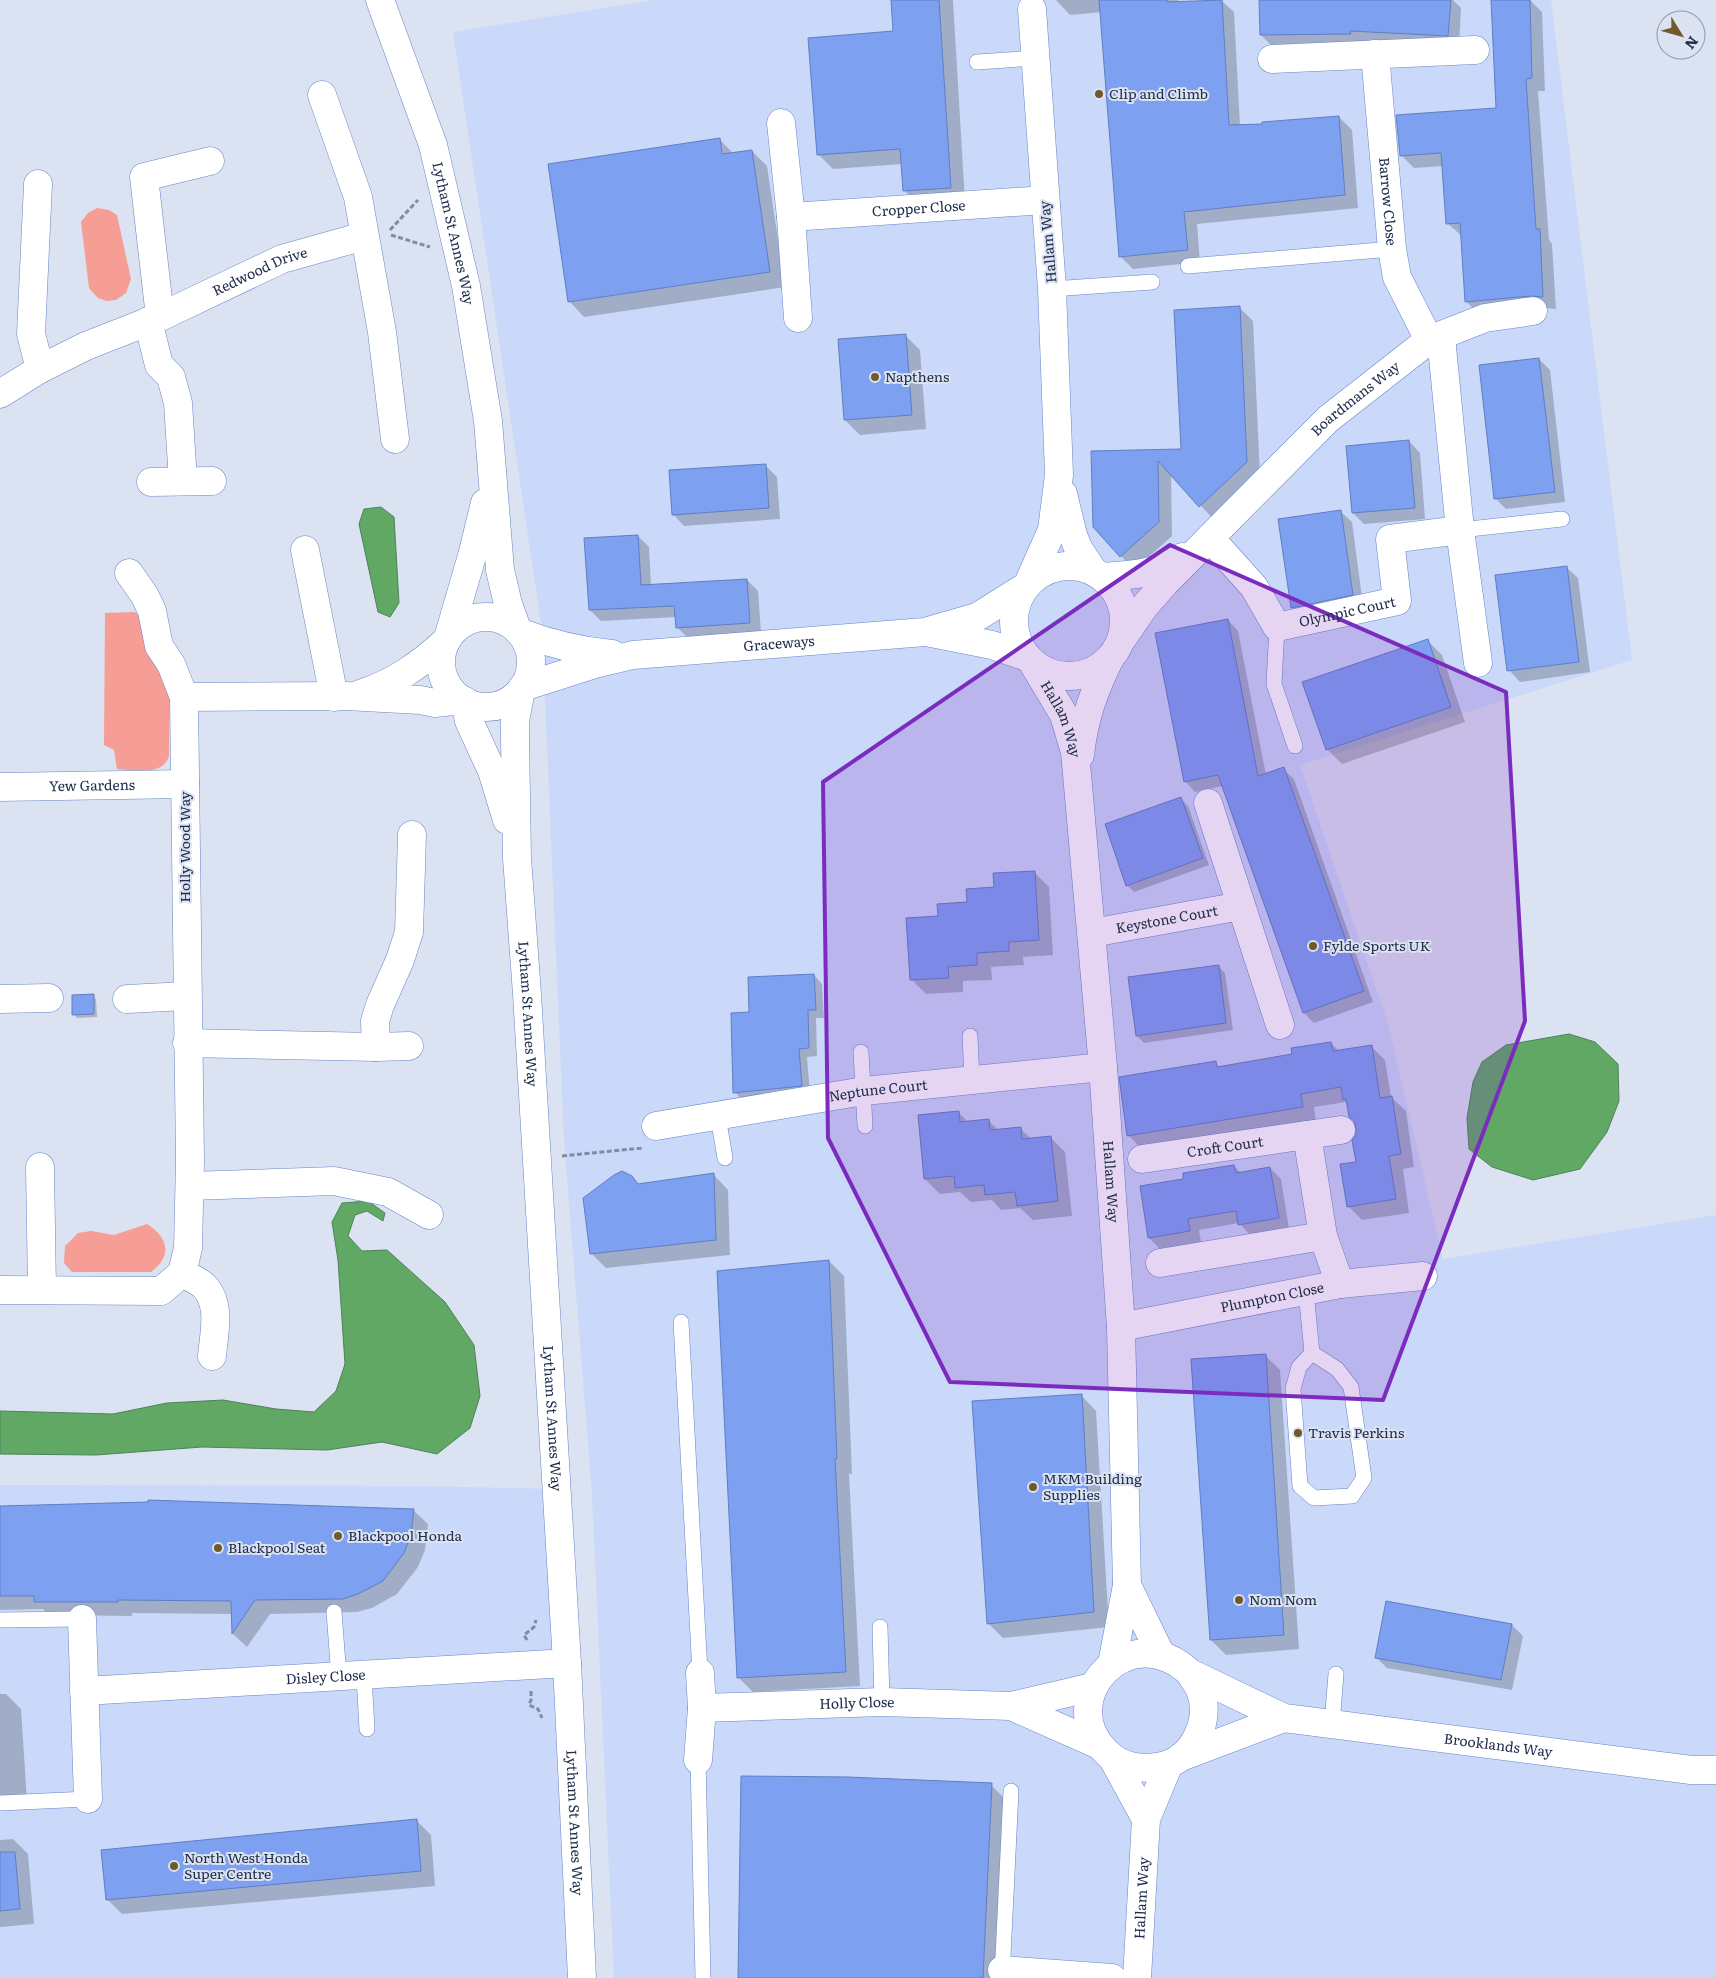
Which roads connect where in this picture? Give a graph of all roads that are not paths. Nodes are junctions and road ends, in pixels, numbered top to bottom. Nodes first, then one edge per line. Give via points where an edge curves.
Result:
1 (380, 0) edge
2 (1032, 9) dead end
3 (1475, 50) dead end
4 (1375, 54) junction
5 (1036, 58) junction
6 (1272, 59) dead end
7 (977, 62) dead end
8 (322, 95) dead end
9 (781, 123) dead end
10 (210, 161) dead end
11 (38, 184) dead end
12 (1045, 200) junction
13 (791, 217) junction
14 (364, 236) junction
15 (1392, 249) junction
16 (1188, 266) dead end
17 (1152, 282) dead end
18 (1052, 289) junction
19 (1533, 311) dead end
20 (798, 318) dead end
21 (154, 319) junction
22 (1435, 338) junction
23 (40, 369) junction
24 (0, 394) edge
25 (395, 439) dead end
26 (491, 474) junction
27 (1059, 475) junction
28 (184, 481) junction
29 (212, 481) dead end
30 (151, 482) dead end
31 (1562, 519) dead end
32 (1460, 530) junction
33 (1210, 538) junction
34 (305, 550) dead end
35 (129, 573) dead end
36 (1098, 574) junction
37 (1027, 585) junction
38 (1277, 626) junction
39 (518, 630) junction
40 (926, 632) junction
41 (447, 640) junction
42 (1116, 649) junction
43 (633, 655) junction
44 (1030, 661) junction
45 (1478, 663) dead end
46 (522, 688) junction
47 (340, 697) junction
48 (184, 698) junction
49 (464, 701) junction
50 (1295, 746) dead end
51 (1079, 778) junction
52 (185, 784) junction
53 (0, 787) edge
54 (1208, 803) dead end
55 (412, 835) dead end
56 (517, 858) junction
57 (1241, 906) junction
58 (1092, 933) junction
59 (186, 996) junction
60 (48, 998) dead end
61 (0, 999) edge
62 (127, 999) dead end
63 (1280, 1025) dead end
64 (970, 1036) dead end
65 (187, 1043) junction
66 (409, 1046) dead end
67 (376, 1048) junction
68 (861, 1052) dead end
69 (1103, 1067) junction
70 (972, 1080) junction
71 (864, 1091) junction
72 (718, 1116) junction
73 (656, 1126) road end
74 (865, 1126) dead end
75 (1341, 1130) dead end
76 (1307, 1135) junction
77 (724, 1158) dead end
78 (1142, 1159) dead end
79 (40, 1167) dead end
80 (190, 1186) junction
81 (429, 1216) dead end
82 (1324, 1236) junction
83 (1160, 1263) dead end
84 (182, 1273) junction
85 (1424, 1276) dead end
86 (1340, 1284) junction
87 (0, 1290) edge
88 (42, 1290) junction
89 (1306, 1291) junction
90 (681, 1322) dead end
91 (1121, 1327) junction
92 (1312, 1352) junction
93 (212, 1356) dead end
94 (1127, 1585) junction
95 (334, 1612) dead end
96 (82, 1619) joint
97 (0, 1620) edge
98 (880, 1626) dead end
99 (1161, 1655) junction
100 (567, 1664) junction
101 (1112, 1664) junction
102 (700, 1673) joint
103 (1190, 1673) junction
104 (1336, 1674) dead end
105 (352, 1676) junction
106 (1093, 1687) junction
107 (84, 1691) junction
108 (882, 1702) junction
109 (1011, 1706) junction
110 (702, 1708) junction
111 (1284, 1718) junction
112 (1332, 1724) junction
113 (367, 1730) dead end
114 (1106, 1752) junction
115 (698, 1760) joint
116 (1175, 1761) junction
117 (1716, 1770) edge
118 (1011, 1791) dead end
119 (88, 1799) joint
120 (0, 1803) edge
121 (1146, 1820) junction
122 (1002, 1974) edge
123 (582, 1978) edge
124 (703, 1978) edge
125 (1112, 1978) edge
126 (1136, 1978) edge

1 - 26 street, Lytham St Annes Way via 432,145 464,277 488,421
2 - 5 street, Hallam Way
3 - 4 street
4 - 6 street
4 - 15 street, Barrow Close
5 - 7 lane
5 - 12 street, Hallam Way
8 - 14 street via 358,197
9 - 13 street
10 - 21 street via 144,177
11 - 23 street via 31,334
12 - 13 street, Cropper Close
12 - 18 street, Hallam Way
13 - 20 street
14 - 21 street, Redwood Drive via 282,259
14 - 25 street via 382,332
15 - 16 lane
15 - 22 street, Barrow Close via 1397,277
17 - 18 lane
18 - 27 street, Hallam Way
19 - 22 street, Boardmans Way via 1485,318
21 - 23 street, Redwood Drive via 86,346
21 - 28 street via 159,365 171,378 178,403
22 - 32 street
22 - 33 street, Boardmans Way via 1328,419
23 - 24 street, Redwood Drive
26 - 39 street, Lytham St Annes Way via 500,570
26 - 41 street, Lytham St Annes Way via 480,527
27 - 36 street, Hallam Way via 1078,548
27 - 37 street, Hallam Way via 1052,530
28 - 29 street
28 - 30 street
31 - 32 lane
32 - 38 street, Olympic Court via 1390,539 1398,601
32 - 45 street
33 - 36 street, Boardmans Way via 1174,563 1151,572
33 - 38 street via 1254,587
33 - 42 street, Boardmans Way via 1154,595
34 - 47 street
35 - 48 street, Holly Wood Way via 152,611 159,646 171,664
36 - 37 street via 1066,566 1039,575
36 - 42 street via 1114,589 1122,604 1124,628
37 - 40 street, Graceways via 978,617
37 - 44 street via 1018,600 1014,630 1018,644
38 - 50 lane via 1274,684
39 - 41 street via 505,621 482,617 460,625
39 - 43 street, Graceways via 572,649
39 - 46 street via 531,658 530,672
40 - 43 street, Graceways
40 - 44 street, Graceways via 992,645
41 - 47 street via 428,658 394,680 378,688
41 - 49 street via 442,658 444,676 450,688
42 - 44 street via 1093,670 1073,676 1053,674
42 - 51 street, Hallam Way via 1086,714
43 - 46 street, Graceways
44 - 51 street, Hallam Way via 1064,715
46 - 49 street via 508,701 494,706
46 - 56 street, Lytham St Annes Way via 514,738
47 - 48 street
47 - 49 street via 435,703
48 - 52 street, Holly Wood Way
49 - 56 street, Lytham St Annes Way via 469,721 492,771
51 - 58 street, Hallam Way
52 - 53 street, Yew Gardens
52 - 59 street, Holly Wood Way
54 - 57 street
55 - 67 street via 409,932 375,1021
56 - 100 street, Lytham St Annes Way
57 - 58 street, Keystone Court
57 - 63 street
58 - 69 street, Hallam Way
59 - 62 street
59 - 65 street, Holly Wood Way
60 - 61 street
64 - 70 lane
65 - 67 street
65 - 80 street, Holly Wood Way
66 - 67 street
68 - 71 lane
69 - 70 street, Neptune Court
69 - 91 street, Hallam Way
70 - 71 street, Neptune Court
71 - 72 street, Neptune Court
71 - 74 lane
72 - 73 street, Neptune Court
72 - 77 lane
75 - 76 street, Croft Court
76 - 78 street, Croft Court
76 - 82 street
79 - 88 street
80 - 81 street via 334,1181 388,1192
80 - 84 street, Holly Wood Way via 188,1248
82 - 83 street
82 - 86 street
84 - 88 street via 161,1291
84 - 93 street via 202,1284 210,1294 216,1314
85 - 86 street, Plumpton Close
86 - 89 street, Plumpton Close
87 - 88 street
89 - 91 street, Plumpton Close
89 - 92 lane
90 - 102 lane
91 - 94 street, Hallam Way
92 - 92 lane via 1299,1367 1292,1389 1300,1486 1314,1498 1352,1496 1364,1478 1351,1387 1337,1369
94 - 99 street, Hallam Way
94 - 101 street, Hallam Way
95 - 105 lane
96 - 97 lane
96 - 107 street
98 - 108 lane
99 - 101 street via 1130,1655
99 - 103 street via 1179,1663
100 - 105 street, Disley Close
100 - 123 street, Lytham St Annes Way
101 - 106 street
102 - 110 street
103 - 111 street, Brooklands Way
103 - 116 street via 1200,1691 1204,1710 1202,1726 1194,1744
104 - 112 lane
105 - 107 street, Disley Close
105 - 113 lane
106 - 109 street, Holly Close
106 - 114 street via 1088,1706 1090,1726
107 - 119 street
108 - 109 street, Holly Close
108 - 110 street, Holly Close
109 - 114 street, Holly Close
110 - 115 street
111 - 112 street, Brooklands Way
111 - 116 street, Brooklands Way
112 - 117 street, Brooklands Way via 1691,1770
114 - 116 street via 1127,1766 1147,1769
114 - 121 street
115 - 124 lane
116 - 121 street, Hallam Way
118 - 122 lane
119 - 120 lane
121 - 126 street, Hallam Way
122 - 125 street

